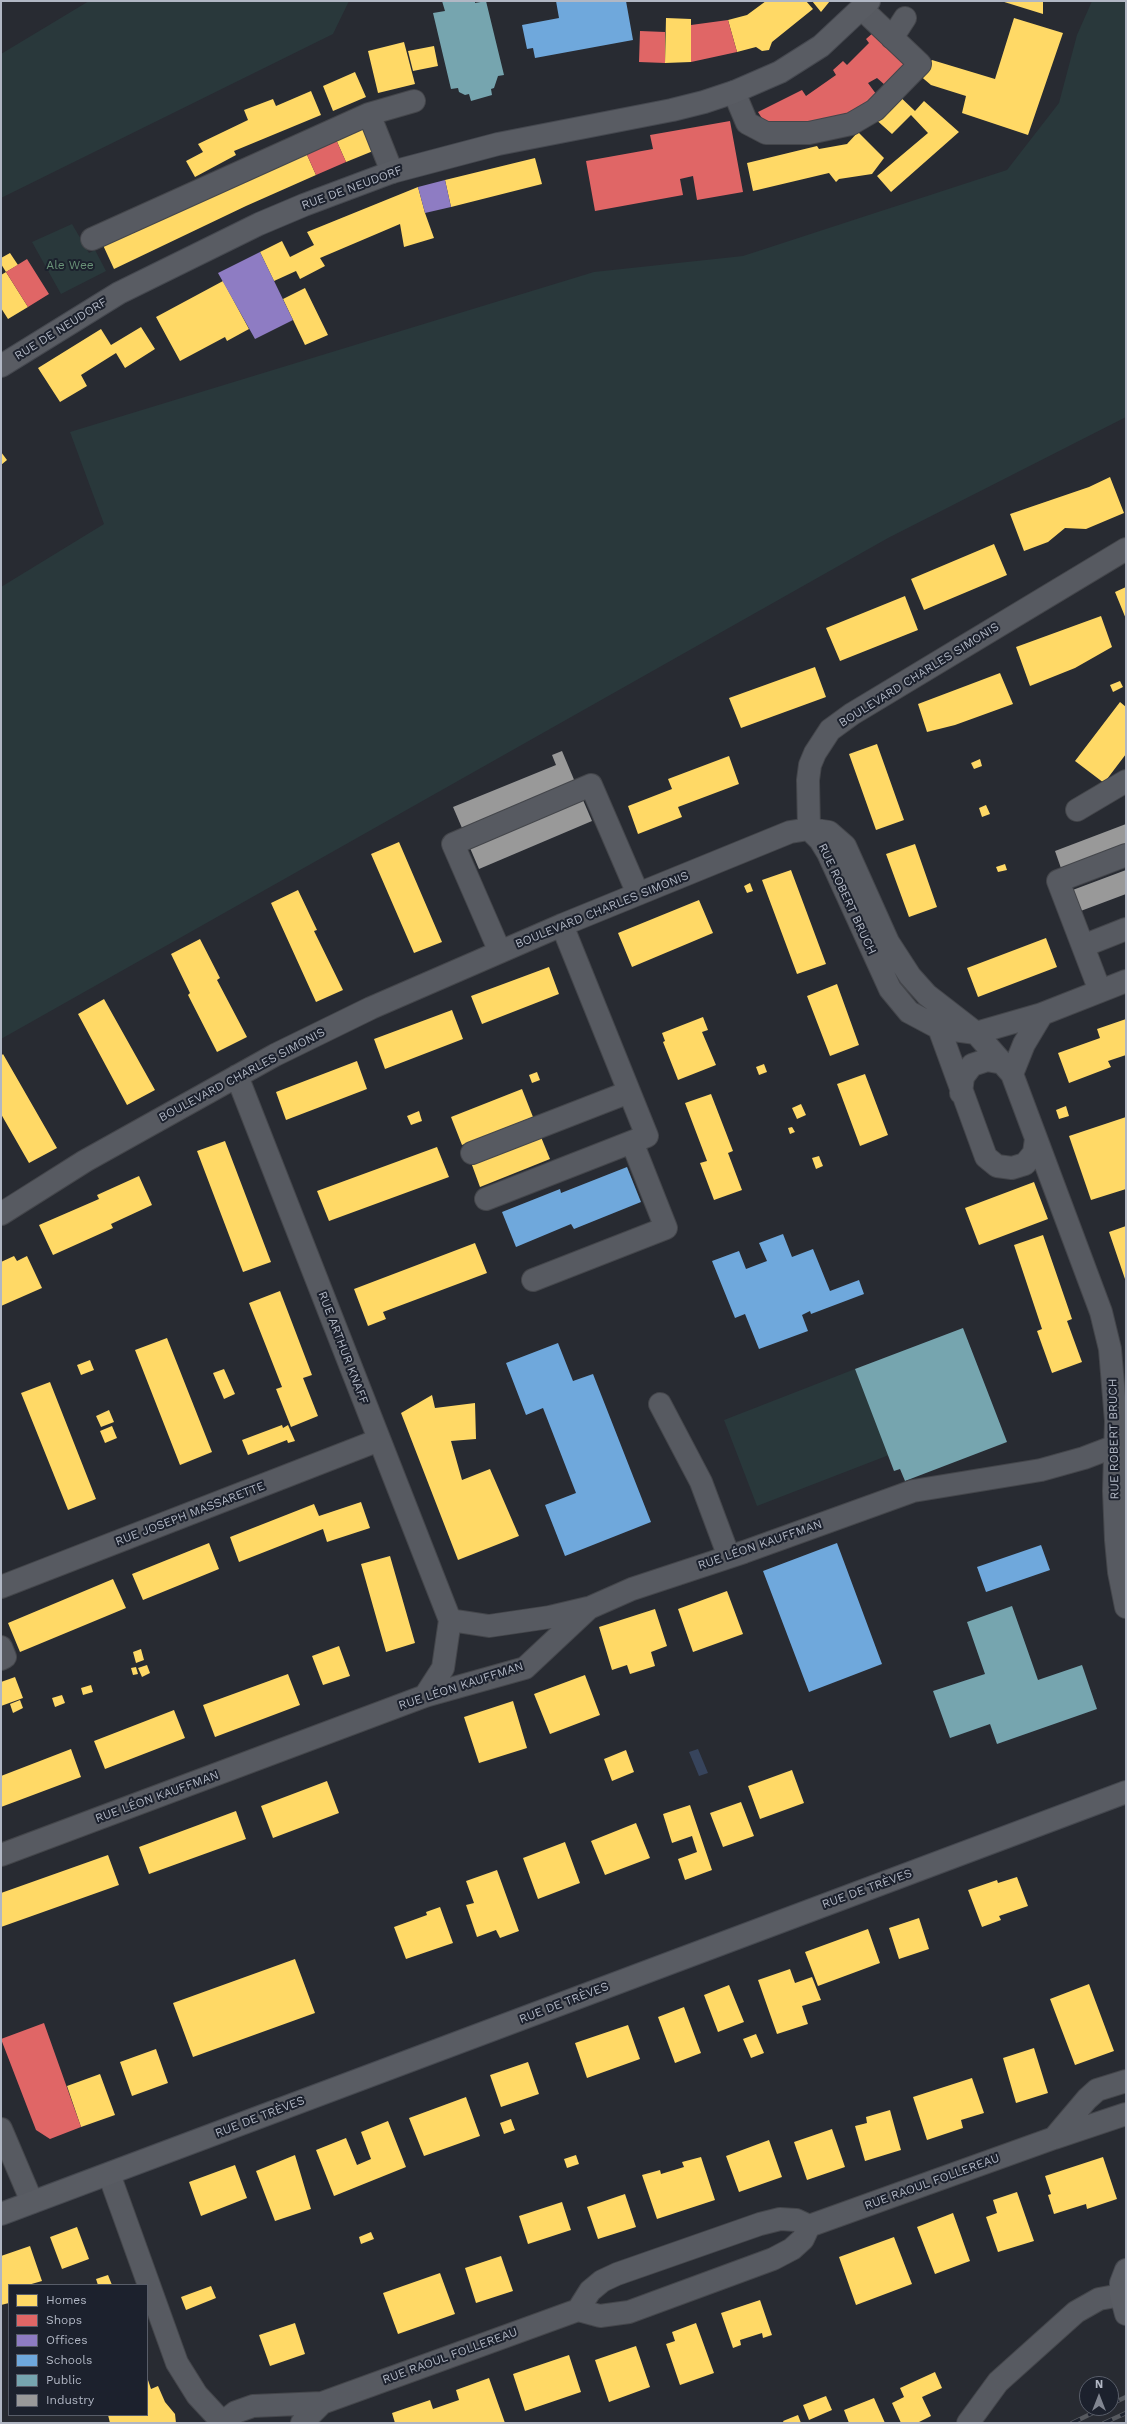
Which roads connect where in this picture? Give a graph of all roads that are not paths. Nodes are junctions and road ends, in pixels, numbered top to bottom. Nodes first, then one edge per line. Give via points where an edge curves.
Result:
1 (865, 5) edge
2 (905, 18) dead end
3 (892, 38) junction
4 (734, 92) junction
5 (414, 101) dead end
6 (369, 114) junction
7 (392, 172) junction
8 (92, 239) dead end
9 (1, 366) edge
10 (1126, 549) edge
11 (1126, 781) edge
12 (1077, 810) dead end
13 (808, 829) junction
14 (1126, 855) edge
15 (638, 894) junction
16 (562, 925) junction
17 (1126, 929) edge
18 (1083, 946) junction
19 (500, 952) junction
20 (1126, 981) edge
21 (1100, 991) junction
22 (1042, 1014) junction
23 (939, 1028) junction
24 (976, 1033) junction
25 (1008, 1068) junction
26 (236, 1076) junction
27 (629, 1092) junction
28 (961, 1093) junction
29 (640, 1139) junction
30 (1036, 1139) junction
31 (472, 1153) dead end
32 (486, 1199) dead end
33 (1, 1214) edge
34 (533, 1280) dead end
35 (660, 1404) dead end
36 (379, 1440) junction
37 (1120, 1444) edge
38 (729, 1557) junction
39 (1, 1587) edge
40 (1126, 1607) edge
41 (589, 1608) junction
42 (450, 1620) junction
43 (1, 1647) edge
44 (1, 1659) edge
45 (425, 1696) junction
46 (1126, 1792) edge
47 (1, 1855) edge
48 (1126, 2081) edge
49 (1126, 2114) edge
50 (1, 2129) edge
51 (1054, 2138) junction
52 (109, 2174) junction
53 (32, 2202) junction
54 (1, 2214) edge
55 (809, 2226) junction
56 (1126, 2270) edge
57 (1123, 2305) edge
58 (578, 2310) junction
59 (322, 2403) junction
60 (223, 2423) edge
61 (302, 2423) edge
62 (968, 2423) edge

1 - 3 street, RUE DE NEUDORF
1 - 4 main road, RUE DE NEUDORF via 821,46 780,72
2 - 3 street
3 - 4 street, RUE DE NEUDORF via 920,64 875,110 851,124 809,133 766,133 747,123
4 - 7 main road, RUE DE NEUDORF via 704,102 503,143
5 - 6 street
6 - 7 street
6 - 8 street
7 - 9 main road, RUE DE NEUDORF via 259,224 177,263 119,293
10 - 13 street, BOULEVARD CHARLES SIMONIS via 852,714 830,730 810,765
11 - 12 street
13 - 15 street, BOULEVARD CHARLES SIMONIS via 790,832
13 - 23 street, RUE ROBERT BRUCH via 820,840 828,853 890,989 909,1012
13 - 24 street, RUE ROBERT BRUCH via 829,832 846,846 896,957 927,996
14 - 18 street via 1058,881
15 - 16 street, BOULEVARD CHARLES SIMONIS
15 - 19 street via 591,785 454,844
16 - 19 street, BOULEVARD CHARLES SIMONIS
16 - 27 street
17 - 18 street
18 - 21 street
19 - 26 street, BOULEVARD CHARLES SIMONIS via 371,1008
20 - 21 street
21 - 22 street
22 - 24 street
22 - 25 street
23 - 24 street, RUE ROBERT BRUCH
23 - 28 street
24 - 25 street, RUE ROBERT BRUCH
25 - 28 street via 987,1060 972,1065 963,1078
25 - 30 street, RUE ROBERT BRUCH
26 - 33 street, BOULEVARD CHARLES SIMONIS via 85,1161
26 - 36 street, RUE ARTHUR KNAFF
27 - 29 street
27 - 31 street
28 - 30 street via 986,1157 997,1166 1012,1168 1024,1164 1034,1153
29 - 32 street
29 - 34 street via 666,1228
30 - 37 street, RUE ROBERT BRUCH via 1101,1312 1110,1349
35 - 38 street via 701,1482
36 - 39 street, RUE JOSEPH MASSARETTE
36 - 42 street, RUE ARTHUR KNAFF
37 - 38 street, RUE LÉON KAUFFMAN via 1041,1470 913,1491
37 - 40 street, RUE ROBERT BRUCH via 1116,1540
38 - 41 street, RUE LÉON KAUFFMAN via 632,1590
41 - 42 street via 489,1626
41 - 45 street, RUE LÉON KAUFFMAN via 525,1668
42 - 45 street via 442,1668
43 - 44 street via 5,1657
45 - 47 street, RUE LÉON KAUFFMAN
46 - 52 main road, RUE DE TRÈVES
48 - 51 street via 1097,2090
49 - 51 street, RUE RAOUL FOLLEREAU
50 - 53 street
51 - 55 street, RUE RAOUL FOLLEREAU
52 - 53 main road, RUE DE TRÈVES
52 - 60 street via 177,2363 197,2395
53 - 54 main road, RUE DE TRÈVES
55 - 58 street via 803,2239 792,2249 773,2259 629,2312 600,2316
55 - 58 street via 796,2220 780,2219 617,2274 602,2281 590,2291
56 - 57 main road via 1121,2283
57 - 62 street via 1099,2299 1076,2312 998,2382
58 - 59 street, RUE RAOUL FOLLEREAU
59 - 60 street, RUE RAOUL FOLLEREAU via 253,2406 236,2412
59 - 61 street, RUE RAOUL FOLLEREAU

